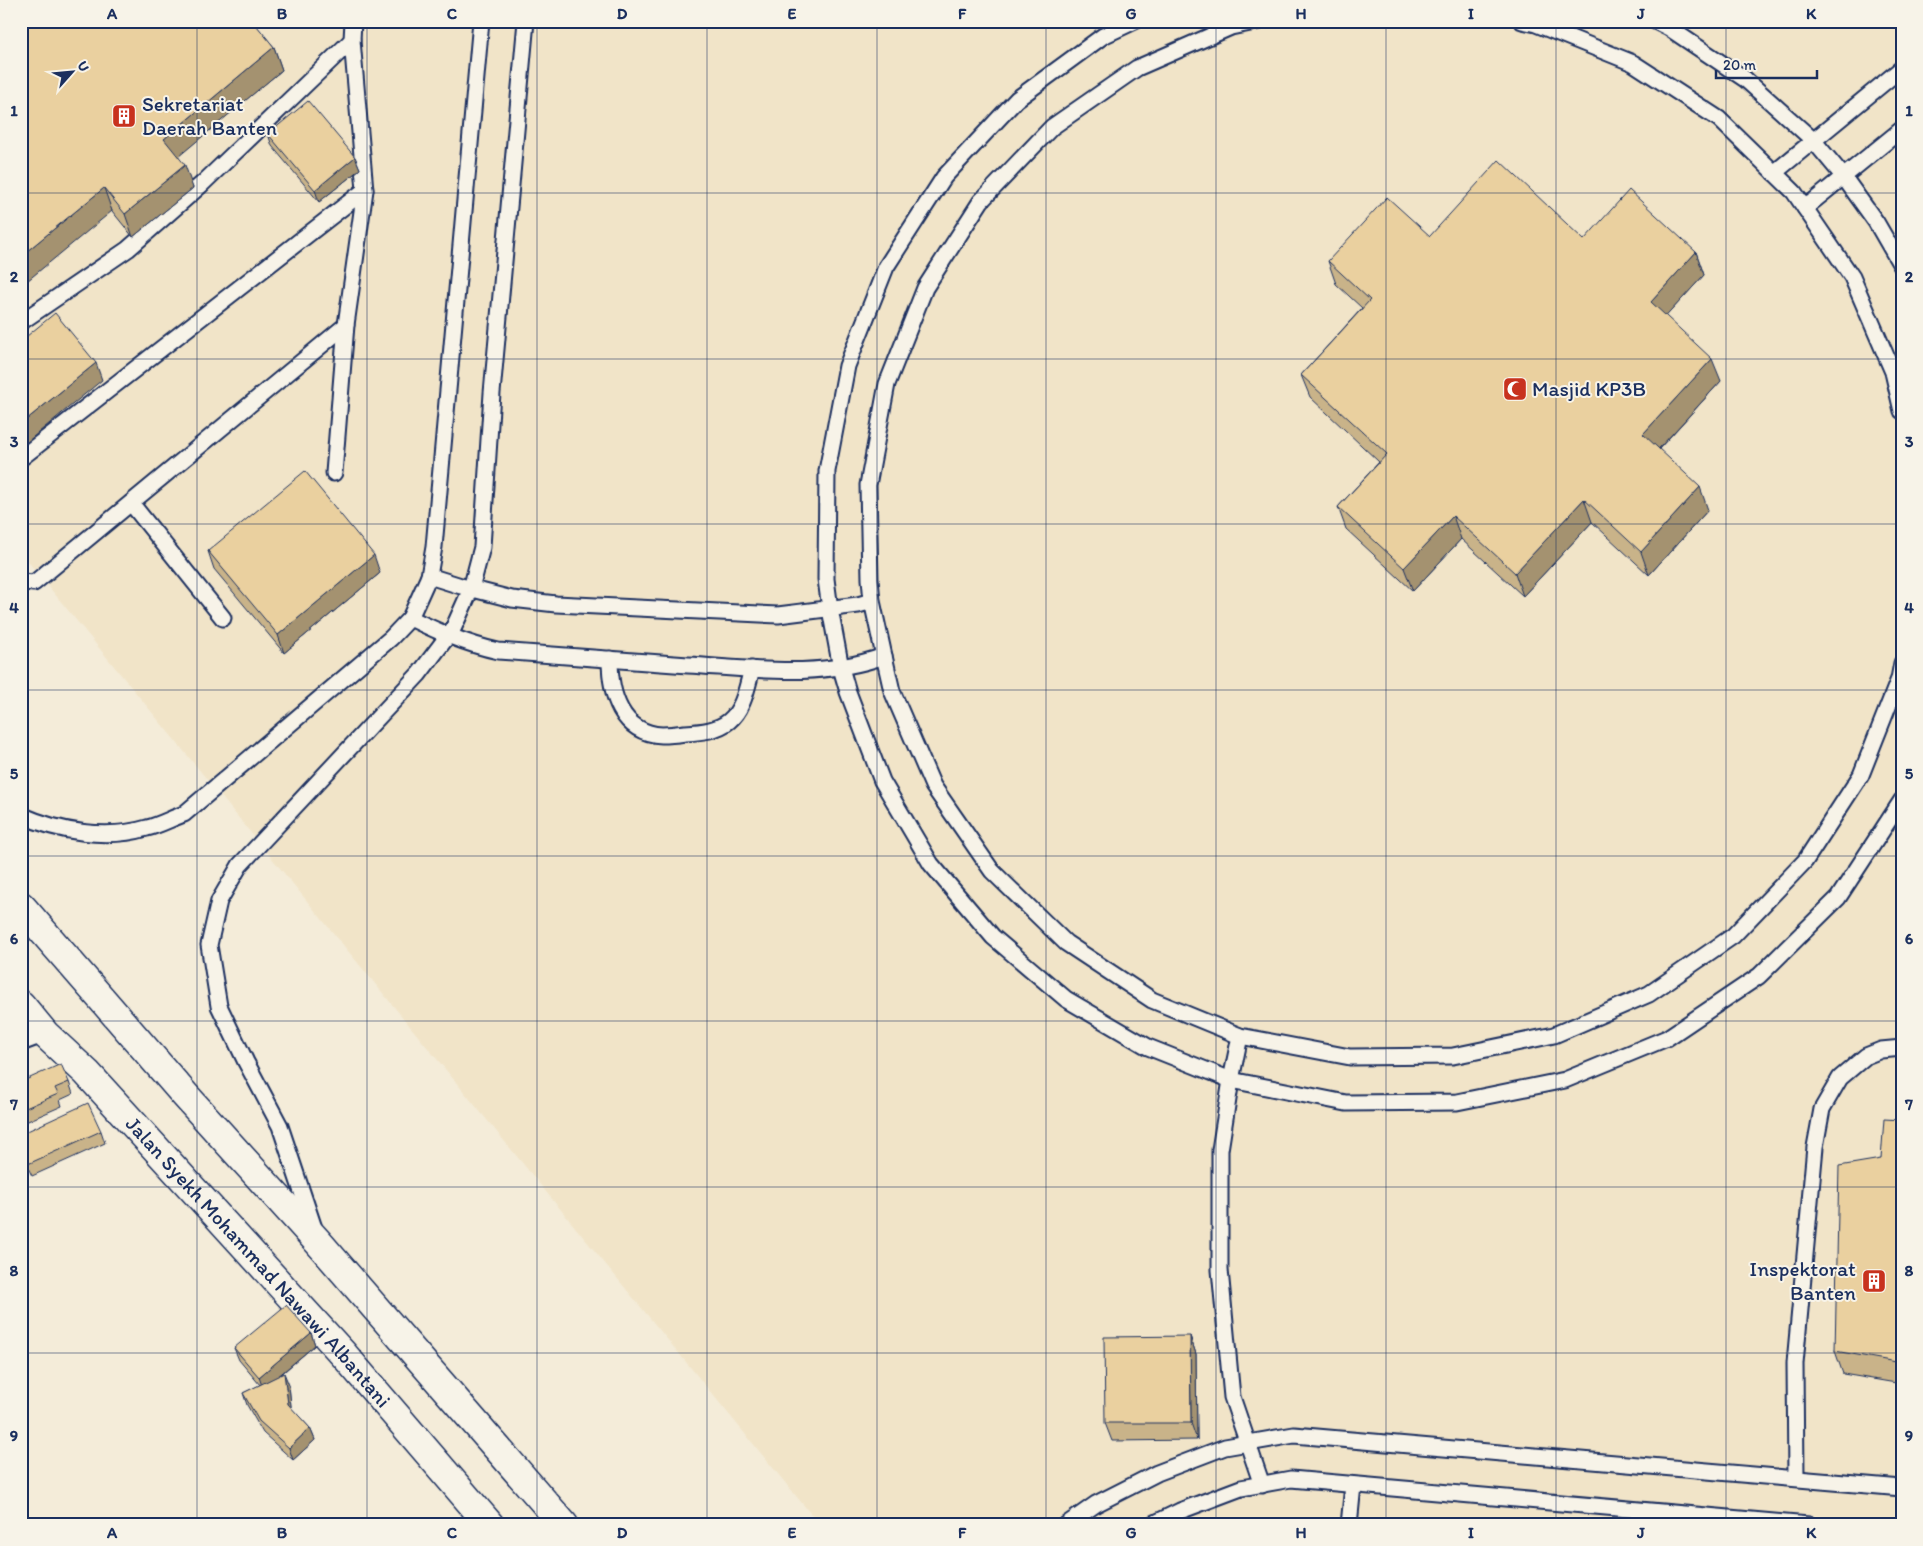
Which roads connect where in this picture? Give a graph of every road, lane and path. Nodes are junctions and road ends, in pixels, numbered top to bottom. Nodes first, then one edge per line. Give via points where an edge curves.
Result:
1 (352, 21) edge
2 (481, 21) edge
3 (526, 21) edge
4 (1135, 21) edge
5 (1260, 21) edge
6 (1522, 21) edge
7 (1654, 21) edge
8 (352, 40) junction
9 (1902, 68) edge
10 (1902, 128) edge
11 (1813, 140) junction
12 (1774, 173) junction
13 (1843, 176) junction
14 (365, 190) junction
15 (1805, 208) junction
16 (1902, 267) edge
17 (21, 322) edge
18 (346, 325) junction
19 (1902, 411) edge
20 (21, 458) edge
21 (334, 473) dead end
22 (131, 503) junction
23 (429, 576) junction
24 (21, 582) edge
25 (471, 589) junction
26 (872, 602) junction
27 (830, 609) junction
28 (223, 618) dead end
29 (410, 618) junction
30 (448, 636) junction
31 (884, 656) junction
32 (610, 659) junction
33 (1902, 663) edge
34 (841, 668) junction
35 (752, 669) junction
36 (1902, 800) edge
37 (21, 815) edge
38 (21, 906) edge
39 (21, 1005) edge
40 (1240, 1036) junction
41 (33, 1038) edge
42 (1902, 1048) edge
43 (1231, 1080) junction
44 (319, 1243) junction
45 (1247, 1442) junction
46 (1796, 1478) junction
47 (1262, 1485) junction
48 (1352, 1485) junction
49 (1902, 1488) edge
50 (490, 1525) edge
51 (564, 1525) edge
52 (1066, 1525) edge
53 (1152, 1525) edge
54 (1349, 1525) edge
55 (1808, 1525) edge

1 - 8 lane
2 - 23 lane
3 - 25 lane via 492,393 482,546
4 - 27 lane via 1103,36 1016,99 944,177 886,267 847,366 827,472 826,578
5 - 26 lane via 1232,27 1137,68 1052,127 981,201 924,288 887,384 868,485
6 - 12 lane via 1633,63 1719,119
7 - 11 lane via 1745,79
8 - 14 lane
8 - 17 lane via 202,184 128,249
9 - 11 lane
10 - 13 lane
11 - 12 lane
11 - 13 lane
12 - 15 lane
13 - 15 lane
13 - 16 lane via 1876,222
14 - 18 lane
14 - 20 lane
15 - 19 lane via 1852,277 1893,372
18 - 21 lane
18 - 22 lane
22 - 24 lane via 34,583
22 - 28 lane
23 - 25 lane
23 - 29 lane
25 - 27 lane via 512,599 556,604 778,615
25 - 30 lane
26 - 27 lane
26 - 31 lane
27 - 34 lane
29 - 30 lane
29 - 37 lane via 391,638 184,814 147,829 105,835 74,831
30 - 32 lane via 498,651
30 - 44 lane via 419,674 240,866 219,901 210,946 219,1006 280,1126
31 - 34 lane
31 - 40 lane via 892,691 933,786 992,872 1066,944 1152,1000
32 - 35 lane
32 - 35 lane via 610,680 618,706 629,722 642,731 662,735 712,730 729,721 742,704
33 - 40 lane via 1861,775 1805,861 1733,936 1649,994 1554,1035 1453,1056 1350,1058
34 - 35 lane via 804,671
34 - 43 lane via 882,782 931,864 993,937 1066,999 1148,1047
36 - 43 lane via 1838,898 1760,976 1668,1038 1565,1080 1457,1102 1346,1103
38 - 44 main road
39 - 41 main road, Jalan Syekh Mohammad Nawawi Albantani
40 - 43 lane
41 - 50 main road, Jalan Syekh Mohammad Nawawi Albantani via 88,1073 345,1356
42 - 46 lane via 1881,1050 1866,1056 1840,1078 1822,1109 1815,1147 1794,1363
43 - 45 lane via 1220,1150 1220,1270 1232,1397
44 - 51 main road
45 - 46 lane via 1294,1435
45 - 47 lane
45 - 52 lane via 1157,1473 1096,1504
46 - 49 lane
47 - 48 lane via 1291,1479
47 - 53 lane via 1241,1488
48 - 54 lane
48 - 55 lane

